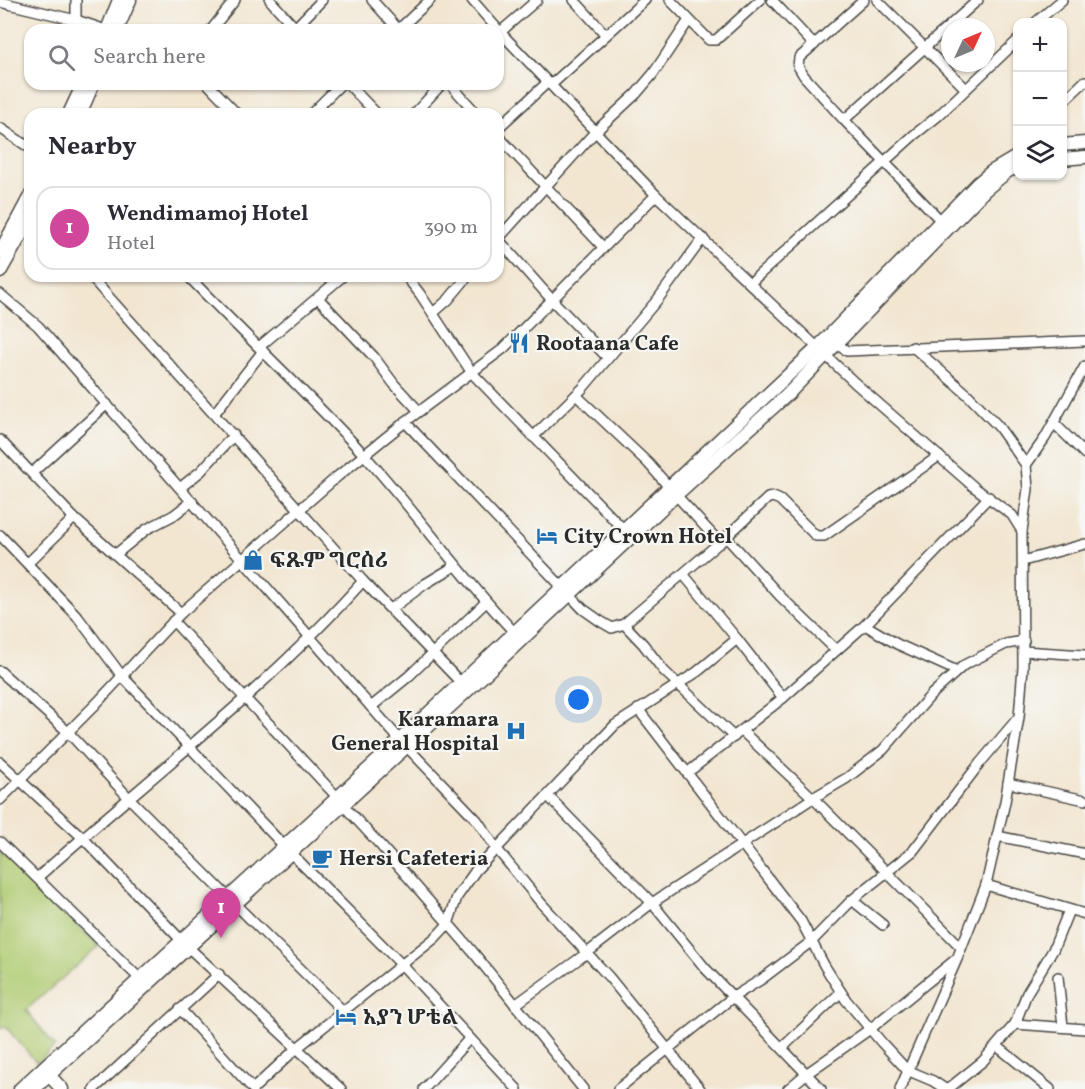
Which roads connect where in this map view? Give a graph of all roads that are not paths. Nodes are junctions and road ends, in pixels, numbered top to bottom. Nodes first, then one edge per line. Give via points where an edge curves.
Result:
1 (76, 0) edge
2 (119, 0) edge
3 (129, 0) edge
4 (235, 0) edge
5 (270, 0) edge
6 (322, 0) edge
7 (372, 0) edge
8 (430, 0) edge
9 (472, 0) edge
10 (537, 0) edge
11 (574, 0) edge
12 (645, 0) edge
13 (670, 0) edge
14 (760, 0) edge
15 (772, 0) edge
16 (864, 0) edge
17 (878, 0) edge
18 (978, 0) edge
19 (1062, 0) edge
20 (0, 2) edge
21 (1041, 18) edge
22 (76, 20) junction
23 (689, 20) junction
24 (88, 24) edge
25 (109, 24) edge
26 (119, 24) edge
27 (216, 24) edge
28 (292, 24) edge
29 (300, 24) edge
30 (393, 24) edge
31 (404, 24) edge
32 (492, 24) edge
33 (504, 29) edge
34 (606, 35) junction
35 (504, 38) edge
36 (1013, 44) edge
37 (814, 45) junction
38 (925, 48) junction
39 (1085, 81) edge
40 (550, 84) junction
41 (966, 89) junction
42 (80, 90) edge
43 (90, 90) edge
44 (214, 90) edge
45 (335, 90) edge
46 (354, 90) edge
47 (436, 90) edge
48 (455, 90) edge
49 (1067, 98) edge
50 (72, 108) edge
51 (83, 108) edge
52 (231, 108) edge
53 (317, 108) edge
54 (370, 108) edge
55 (420, 108) edge
56 (472, 108) edge
57 (844, 120) junction
58 (504, 123) edge
59 (0, 128) edge
60 (596, 132) junction
61 (504, 142) edge
62 (1085, 143) edge
63 (24, 144) edge
64 (1067, 145) edge
65 (1085, 157) edge
66 (1013, 158) edge
67 (1067, 159) edge
68 (884, 162) junction
69 (1013, 169) edge
70 (548, 187) junction
71 (656, 195) junction
72 (24, 207) edge
73 (944, 224) junction
74 (24, 230) edge
75 (504, 233) edge
76 (703, 238) junction
77 (504, 246) edge
78 (603, 246) junction
79 (0, 252) edge
80 (0, 272) edge
81 (95, 282) edge
82 (194, 282) edge
83 (336, 282) edge
84 (410, 282) edge
85 (463, 282) edge
86 (750, 283) junction
87 (0, 294) edge
88 (318, 298) junction
89 (552, 300) junction
90 (433, 313) junction
91 (831, 341) junction
92 (1085, 341) edge
93 (913, 347) junction
94 (261, 349) junction
95 (821, 352) junction
96 (608, 358) junction
97 (1085, 366) edge
98 (472, 373) junction
99 (576, 395) junction
100 (107, 404) junction
101 (419, 411) junction
102 (214, 414) junction
103 (405, 422) junction
104 (1054, 423) junction
105 (234, 435) junction
106 (533, 437) junction
107 (0, 440) edge
108 (1085, 454) edge
109 (364, 455) junction
110 (939, 456) junction
111 (1026, 465) junction
112 (32, 473) junction
113 (180, 488) junction
114 (673, 491) junction
115 (989, 497) junction
116 (192, 501) junction
117 (299, 509) junction
118 (74, 518) junction
119 (624, 530) junction
120 (1022, 531) junction
121 (0, 535) edge
122 (723, 540) junction
123 (1085, 544) edge
124 (116, 554) junction
125 (242, 559) junction
126 (1023, 561) junction
127 (28, 563) junction
128 (455, 566) junction
129 (682, 574) junction
130 (363, 581) junction
131 (566, 590) junction
132 (486, 602) junction
133 (391, 609) junction
134 (181, 614) junction
135 (173, 621) junction
136 (624, 624) junction
137 (865, 625) junction
138 (514, 632) junction
139 (310, 638) junction
140 (737, 639) junction
141 (1024, 646) junction
142 (836, 650) junction
143 (433, 653) junction
144 (1085, 656) edge
145 (0, 671) edge
146 (957, 671) junction
147 (122, 676) junction
148 (677, 684) junction
149 (464, 686) junction
150 (245, 697) junction
151 (783, 698) junction
152 (371, 707) junction
153 (638, 709) junction
154 (1019, 717) junction
155 (742, 731) junction
156 (68, 732) junction
157 (734, 737) junction
158 (403, 743) junction
159 (190, 746) junction
160 (0, 762) edge
161 (687, 773) junction
162 (20, 781) junction
163 (1008, 783) junction
164 (548, 796) junction
165 (129, 798) junction
166 (813, 798) junction
167 (0, 800) edge
168 (1085, 800) edge
169 (340, 801) junction
170 (997, 836) junction
171 (82, 837) junction
172 (0, 842) edge
173 (741, 844) junction
174 (496, 848) junction
175 (288, 849) junction
176 (1085, 854) edge
177 (886, 872) junction
178 (37, 878) junction
179 (986, 885) junction
180 (232, 900) junction
181 (852, 900) junction
182 (651, 903) junction
183 (1069, 910) junction
184 (1085, 914) edge
185 (448, 924) junction
186 (883, 925) dead end
187 (812, 941) junction
188 (185, 944) junction
189 (962, 946) junction
190 (587, 953) junction
191 (957, 959) junction
192 (402, 965) junction
193 (219, 974) junction
194 (1058, 977) dead end
195 (139, 978) junction
196 (841, 992) junction
197 (734, 997) junction
198 (516, 1005) junction
199 (180, 1009) junction
200 (343, 1011) junction
201 (1015, 1024) junction
202 (1063, 1027) junction
203 (870, 1029) junction
204 (1085, 1029) edge
205 (469, 1039) junction
206 (997, 1046) junction
207 (297, 1048) junction
208 (782, 1048) junction
209 (670, 1049) junction
210 (907, 1070) junction
211 (806, 1074) junction
212 (45, 1077) edge
213 (20, 1089) edge
214 (34, 1089) edge
215 (62, 1089) edge
216 (94, 1089) edge
217 (253, 1089) edge
218 (341, 1089) edge
219 (424, 1089) edge
220 (517, 1089) edge
221 (583, 1089) edge
222 (618, 1089) edge
223 (700, 1089) edge
224 (788, 1089) edge
225 (821, 1089) edge
226 (900, 1089) edge
227 (946, 1089) edge
228 (1050, 1089) edge

1 - 22 street
2 - 25 main road
3 - 26 main road
4 - 27 street
5 - 28 street
6 - 29 street
7 - 30 street
8 - 31 street
9 - 32 street
10 - 33 street
11 - 34 street
12 - 34 street
13 - 23 street
14 - 23 street via 716,40 709,40
15 - 37 street
16 - 37 street
17 - 38 street
18 - 38 street
19 - 21 street
20 - 22 street
22 - 24 street
23 - 60 street via 653,74
34 - 40 street
35 - 40 street
36 - 41 street
37 - 57 street via 800,58 798,66
38 - 41 street
38 - 57 street
39 - 49 street
40 - 58 street
40 - 60 street
41 - 68 street
42 - 50 main road
43 - 51 main road
44 - 52 street
45 - 53 street
46 - 54 street
47 - 55 street
48 - 56 street
57 - 68 street
59 - 63 street
60 - 70 street
60 - 71 street
61 - 70 street
62 - 64 main road
65 - 67 main road
66 - 73 main road via 991,172
68 - 73 street
68 - 86 street
69 - 73 main road
70 - 75 street
70 - 78 street
71 - 76 street
71 - 78 street
72 - 79 main road
73 - 91 main road
74 - 80 main road
76 - 86 street
76 - 96 street
77 - 89 street
78 - 89 street
81 - 102 street
82 - 94 street
83 - 88 street
84 - 90 street
85 - 90 street
86 - 95 street
87 - 100 street via 38,326
88 - 94 street
88 - 101 street
89 - 96 street
89 - 98 street via 503,349
90 - 98 street
91 - 93 street via 847,351
91 - 95 main road
92 - 93 street
93 - 111 street via 998,426
94 - 102 street
94 - 109 street
95 - 110 street
95 - 114 main road
96 - 99 street
97 - 104 street
98 - 101 street
98 - 106 street
99 - 106 street
99 - 114 street
100 - 112 street
100 - 113 street
101 - 103 street
102 - 105 street
103 - 109 street
103 - 131 street
104 - 108 street
104 - 111 street
105 - 113 street
105 - 117 street
106 - 119 street
107 - 112 street
109 - 117 street
109 - 128 street
110 - 115 street
110 - 122 street via 824,536 816,536 773,497
111 - 120 street via 1027,508
112 - 118 street
113 - 116 street
114 - 119 main road
114 - 122 street
114 - 131 main road
115 - 120 street via 1011,515
115 - 137 street
116 - 124 street
116 - 125 street
117 - 125 street
117 - 130 street
118 - 124 street
118 - 127 street
119 - 131 main road
120 - 126 street
121 - 127 street
122 - 129 street
122 - 142 street
123 - 126 street
124 - 134 street
125 - 134 street
125 - 139 street
126 - 141 street
127 - 147 street via 77,616
128 - 132 street
128 - 133 street
129 - 136 street
129 - 140 street
130 - 133 street
130 - 139 street
131 - 136 street via 600,621 612,628
131 - 138 main road
131 - 149 main road
132 - 138 street
132 - 143 street
133 - 143 street
134 - 135 street
135 - 147 street
135 - 150 street
136 - 148 street
137 - 142 street
137 - 146 street
138 - 149 main road
139 - 150 street
139 - 152 street
140 - 148 street
140 - 151 street
141 - 144 street
141 - 146 street via 1006,644
141 - 154 street
142 - 151 street
143 - 149 street
143 - 152 street
145 - 156 street
146 - 166 street via 883,750 848,778
147 - 156 street
147 - 159 street
148 - 153 street
148 - 157 street
149 - 158 main road
150 - 159 street
150 - 169 street
151 - 155 street
152 - 158 street
153 - 161 street
153 - 164 street via 615,725
154 - 163 street
154 - 177 street via 913,851
155 - 157 street
155 - 166 street
156 - 162 street
156 - 165 street
157 - 161 street
158 - 169 main road
158 - 174 street via 477,820
159 - 165 street
159 - 175 street
160 - 162 street
161 - 173 street
162 - 167 street
162 - 171 street
163 - 168 street
163 - 170 street
164 - 174 street
164 - 182 street
165 - 171 street
165 - 180 street
166 - 173 street
166 - 177 street
169 - 175 main road
169 - 185 street
170 - 176 street
170 - 179 street
171 - 178 street
171 - 188 street
172 - 178 street
173 - 182 street
173 - 187 street
174 - 185 street via 465,883
174 - 190 street
175 - 180 main road
175 - 192 street
177 - 181 street
177 - 189 street
178 - 195 street
179 - 183 street
179 - 189 street
180 - 188 main road
180 - 200 street
181 - 186 street
181 - 187 street
182 - 190 street
182 - 197 street
183 - 184 street
183 - 201 street
185 - 192 street
185 - 198 street
187 - 196 street
187 - 197 street
188 - 193 street
188 - 195 main road
188 - 212 main road
189 - 191 street
190 - 198 street
190 - 209 street
191 - 203 street
191 - 210 street
192 - 200 street
192 - 205 street
193 - 199 street
193 - 207 street
194 - 202 street
195 - 212 main road
196 - 203 street
196 - 208 street
197 - 208 street
197 - 209 street
198 - 221 street
199 - 216 street
199 - 217 street
200 - 207 street
201 - 202 street
201 - 206 street
202 - 204 street
203 - 210 street
203 - 211 street
205 - 219 street
205 - 220 street
206 - 227 street
206 - 228 street
207 - 217 street
207 - 218 street
208 - 211 street
209 - 222 street
209 - 223 street
210 - 226 street
210 - 227 street
211 - 224 street
211 - 225 street
212 - 213 main road
212 - 214 main road
212 - 215 main road

